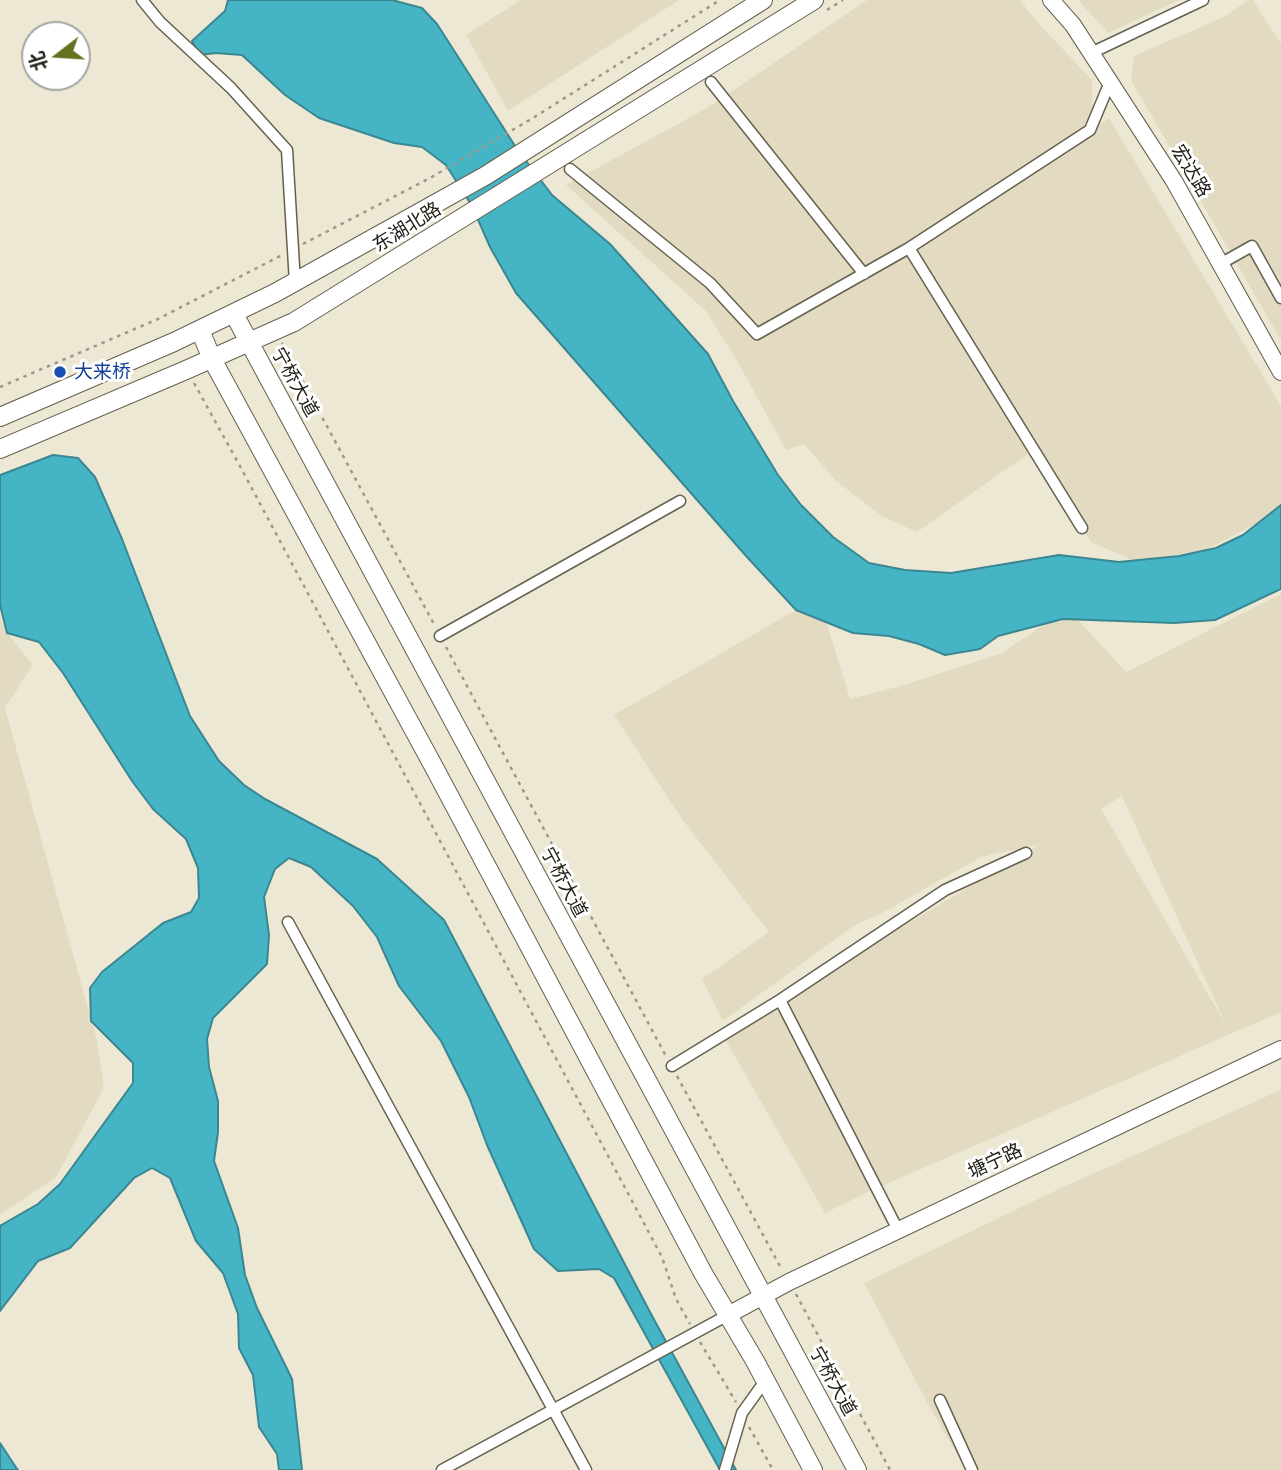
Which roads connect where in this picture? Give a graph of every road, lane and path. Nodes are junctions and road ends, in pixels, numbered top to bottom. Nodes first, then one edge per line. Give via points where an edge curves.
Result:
1 (142, 0) edge
2 (720, 0) edge
3 (764, 0) edge
4 (814, 0) edge
5 (1051, 0) edge
6 (1203, 0) edge
7 (1091, 53) junction
8 (711, 82) dead end
9 (1110, 82) junction
10 (565, 163) junction
11 (430, 178) dead end
12 (909, 248) junction
13 (1220, 264) junction
14 (864, 274) junction
15 (295, 283) junction
16 (1281, 298) edge
17 (234, 314) junction
18 (158, 319) dead end
19 (200, 330) junction
20 (275, 330) junction
21 (249, 342) junction
22 (212, 359) junction
23 (186, 370) junction
24 (1281, 373) edge
25 (0, 387) edge
26 (0, 417) edge
27 (0, 449) edge
28 (680, 500) dead end
29 (1082, 528) dead end
30 (440, 636) junction
31 (1026, 853) dead end
32 (288, 922) dead end
33 (780, 1000) junction
34 (1281, 1049) edge
35 (672, 1066) junction
36 (898, 1230) junction
37 (789, 1282) junction
38 (763, 1295) junction
39 (728, 1315) junction
40 (695, 1332) junction
41 (765, 1381) junction
42 (940, 1400) dead end
43 (552, 1410) junction
44 (742, 1413) junction
45 (442, 1470) edge
46 (586, 1470) edge
47 (725, 1470) edge
48 (773, 1470) edge
49 (813, 1470) edge
50 (858, 1470) edge
51 (890, 1470) edge
52 (972, 1470) edge

1 - 15 street via 287,150
2 - 11 path
3 - 15 main road, 东湖北路 via 485,176
4 - 10 main road, 东湖北路
5 - 7 street, 宏达路
6 - 7 street
7 - 9 street, 宏达路
8 - 14 street
9 - 12 street via 1090,130
9 - 13 street, 宏达路 via 1174,181
10 - 14 street via 710,283 757,334
10 - 20 main road, 东湖北路 via 457,220
12 - 14 street
12 - 29 street
13 - 16 street via 1252,246
13 - 24 street, 宏达路
15 - 17 main road, 东湖北路
17 - 19 main road, 东湖北路
17 - 21 main road, 宁桥大道
18 - 25 path
19 - 22 main road
19 - 26 main road, 东湖北路
20 - 21 main road, 东湖北路
20 - 30 path
21 - 22 main road, 东湖北路
21 - 38 main road, 宁桥大道
22 - 23 main road, 东湖北路
22 - 39 main road
23 - 27 main road, 东湖北路
23 - 40 path via 655,1245
28 - 30 street
30 - 35 path
31 - 33 street via 945,890
32 - 43 street
33 - 35 street
33 - 36 street
34 - 36 street, 塘宁路
35 - 37 path
36 - 37 street, 塘宁路
37 - 38 street, 塘宁路
37 - 51 path
38 - 39 street, 塘宁路
38 - 50 main road, 宁桥大道
39 - 40 street
39 - 41 main road
40 - 43 street
40 - 44 path
41 - 44 street
41 - 49 main road
42 - 52 street
43 - 45 street
43 - 46 street
44 - 47 street
44 - 48 path

